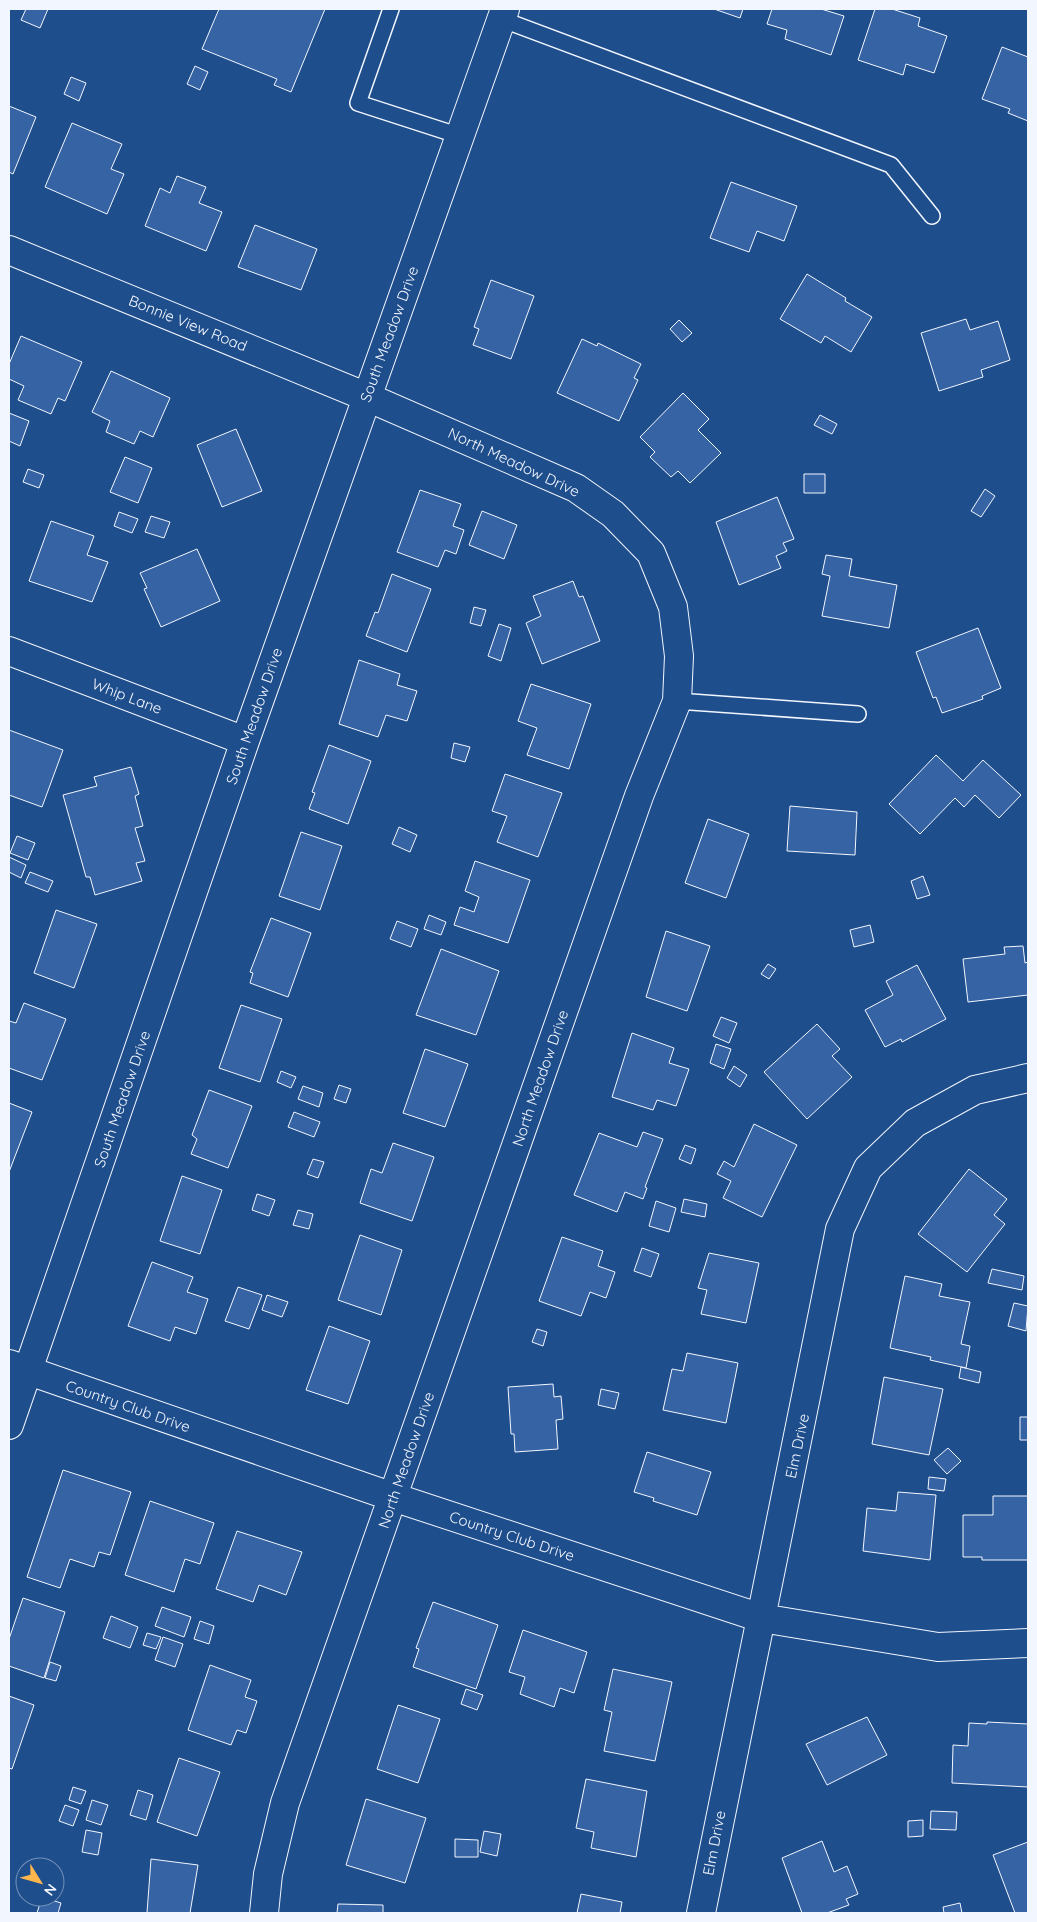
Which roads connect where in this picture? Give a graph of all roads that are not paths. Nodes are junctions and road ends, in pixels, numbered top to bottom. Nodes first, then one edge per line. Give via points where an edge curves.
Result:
1 (391, 9) edge
2 (503, 14) edge
3 (460, 136) junction
4 (932, 216) dead end
5 (9, 250) edge
6 (367, 397) junction
7 (9, 651) edge
8 (678, 701) junction
9 (858, 714) dead end
10 (245, 741) junction
11 (1028, 1078) edge
12 (18, 1368) edge
13 (9, 1425) edge
14 (393, 1497) junction
15 (761, 1618) junction
16 (1028, 1642) edge
17 (264, 1913) edge
18 (701, 1913) edge

1 - 3 lane via 358,103
2 - 3 street, South Meadow Drive
2 - 4 lane via 891,165
3 - 6 street, South Meadow Drive
5 - 6 street, Bonnie View Road
6 - 8 street, North Meadow Drive via 576,488 613,514 651,553 673,607 679,656
6 - 10 street, South Meadow Drive
7 - 10 street, Whip Lane
8 - 9 lane
8 - 14 street, North Meadow Drive via 639,796
10 - 12 street, South Meadow Drive
11 - 15 street, Elm Drive via 975,1090 915,1123 868,1168 840,1229
12 - 13 street, South Meadow Drive
12 - 14 street, Country Club Drive
14 - 15 street, Country Club Drive
14 - 17 street, North Meadow Drive via 285,1803 268,1874
15 - 16 street, Country Club Drive via 938,1647
15 - 18 street, Elm Drive

